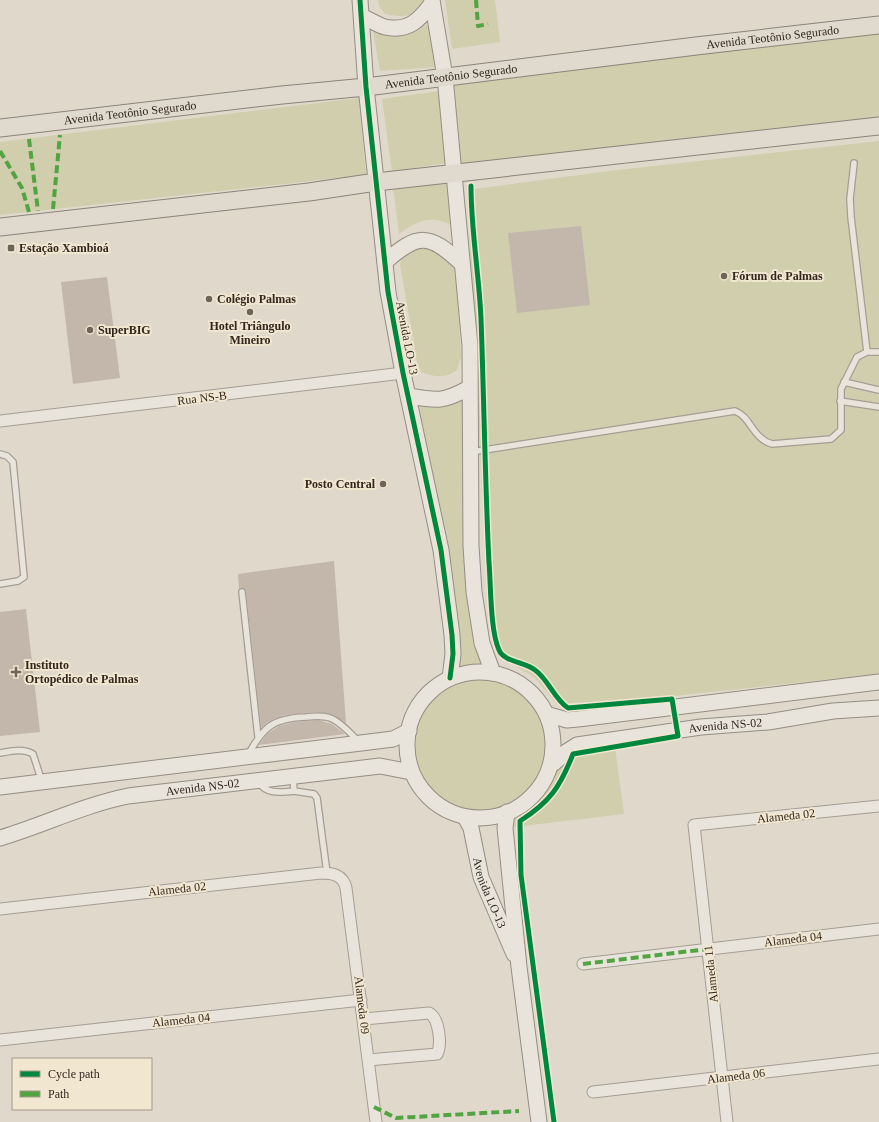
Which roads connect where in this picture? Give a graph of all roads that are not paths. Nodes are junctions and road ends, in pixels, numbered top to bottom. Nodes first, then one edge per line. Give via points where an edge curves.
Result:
1 (360, 0) edge
2 (432, 2) edge
3 (362, 17) junction
4 (879, 25) edge
5 (445, 77) junction
6 (366, 87) junction
7 (879, 126) edge
8 (0, 128) edge
9 (854, 163) dead end
10 (453, 174) junction
11 (376, 182) junction
12 (0, 227) edge
13 (385, 262) junction
14 (461, 263) junction
15 (867, 352) junction
16 (879, 352) edge
17 (403, 373) junction
18 (844, 382) junction
19 (469, 388) junction
20 (879, 390) edge
21 (409, 396) junction
22 (840, 401) junction
23 (879, 407) edge
24 (0, 421) edge
25 (471, 452) junction
26 (0, 454) edge
27 (0, 584) edge
28 (242, 592) dead end
29 (493, 673) junction
30 (450, 678) junction
31 (879, 682) edge
32 (879, 708) edge
33 (549, 715) junction
34 (409, 731) junction
35 (258, 737) junction
36 (361, 743) junction
37 (0, 753) edge
38 (246, 758) junction
39 (554, 763) junction
40 (411, 772) junction
41 (42, 782) junction
42 (293, 784) junction
43 (0, 787) edge
44 (879, 806) edge
45 (507, 812) junction
46 (465, 817) junction
47 (694, 825) joint
48 (0, 838) edge
49 (327, 873) junction
50 (0, 909) edge
51 (879, 930) edge
52 (708, 949) junction
53 (583, 964) dead end
54 (520, 967) junction
55 (361, 1000) junction
56 (364, 1019) junction
57 (0, 1040) edge
58 (879, 1059) edge
59 (368, 1060) junction
60 (722, 1077) junction
61 (593, 1092) dead end
62 (376, 1122) edge
63 (539, 1122) edge
64 (727, 1122) edge

1 - 3 street, Avenida LO-13
2 - 3 street via 421,18 406,26 386,27
2 - 5 street
3 - 6 street, Avenida LO-13
4 - 5 main road, Avenida Teotônio Segurado
5 - 6 main road, Avenida Teotônio Segurado
5 - 10 street
6 - 8 main road, Avenida Teotônio Segurado
6 - 11 street, Avenida LO-13
7 - 10 main road
9 - 15 lane via 850,198 851,218
10 - 11 main road
10 - 14 street
11 - 12 main road
11 - 13 street, Avenida LO-13
13 - 14 street via 402,247 429,240 444,246
13 - 17 street, Avenida LO-13
14 - 19 street via 470,346
15 - 16 lane
15 - 18 lane via 857,357
17 - 21 street, Avenida LO-13
17 - 24 street, Rua NS-B
18 - 20 lane
18 - 22 lane
19 - 21 street via 450,398
19 - 25 street
21 - 30 street, Avenida LO-13 via 442,550 452,635
22 - 23 lane
22 - 25 lane via 841,430 831,439 772,444 764,442 741,414 734,411
25 - 29 street via 470,546 474,592 482,643
26 - 27 lane via 13,462 24,577 18,581
28 - 35 lane
29 - 30 street via 463,674
29 - 33 street via 508,677 528,689
30 - 34 street via 423,698 415,709
31 - 33 street, Avenida NS-02 via 578,719 567,720
32 - 39 street, Avenida NS-02 via 833,711 768,722 701,727 577,745
33 - 39 street via 555,748
34 - 36 street, Avenida NS-02 via 393,738
34 - 40 street via 408,753
35 - 36 lane via 269,725 279,720 326,716 333,718
35 - 38 lane
36 - 38 street, Avenida NS-02
37 - 41 lane via 22,750 33,754
38 - 41 street, Avenida NS-02
39 - 45 street, Avenida NS-02 via 526,801
40 - 42 street, Avenida NS-02 via 380,766
40 - 46 street, Avenida NS-02 via 434,803
41 - 43 street, Avenida NS-02
42 - 48 street, Avenida NS-02 via 258,781 128,796 107,800
42 - 49 lane via 316,796
44 - 47 street, Alameda 02
45 - 46 street, Avenida NS-02 via 486,818
45 - 54 street, Avenida LO-13 via 505,828
46 - 54 street, Avenida LO-13 via 471,828 481,877
47 - 52 street, Alameda 11
49 - 50 street, Alameda 02
49 - 55 street, Alameda 09 via 339,876 346,888
51 - 52 street, Alameda 04
52 - 53 street, Alameda 04
52 - 60 street, Alameda 11
54 - 63 street, Avenida LO-13
55 - 56 street, Alameda 09
55 - 57 street, Alameda 04
56 - 59 street, Alameda 09
56 - 59 street via 429,1013 436,1020 439,1037 437,1054
58 - 60 street, Alameda 06
59 - 62 street, Alameda 09
60 - 61 street, Alameda 06
60 - 64 street, Alameda 11

